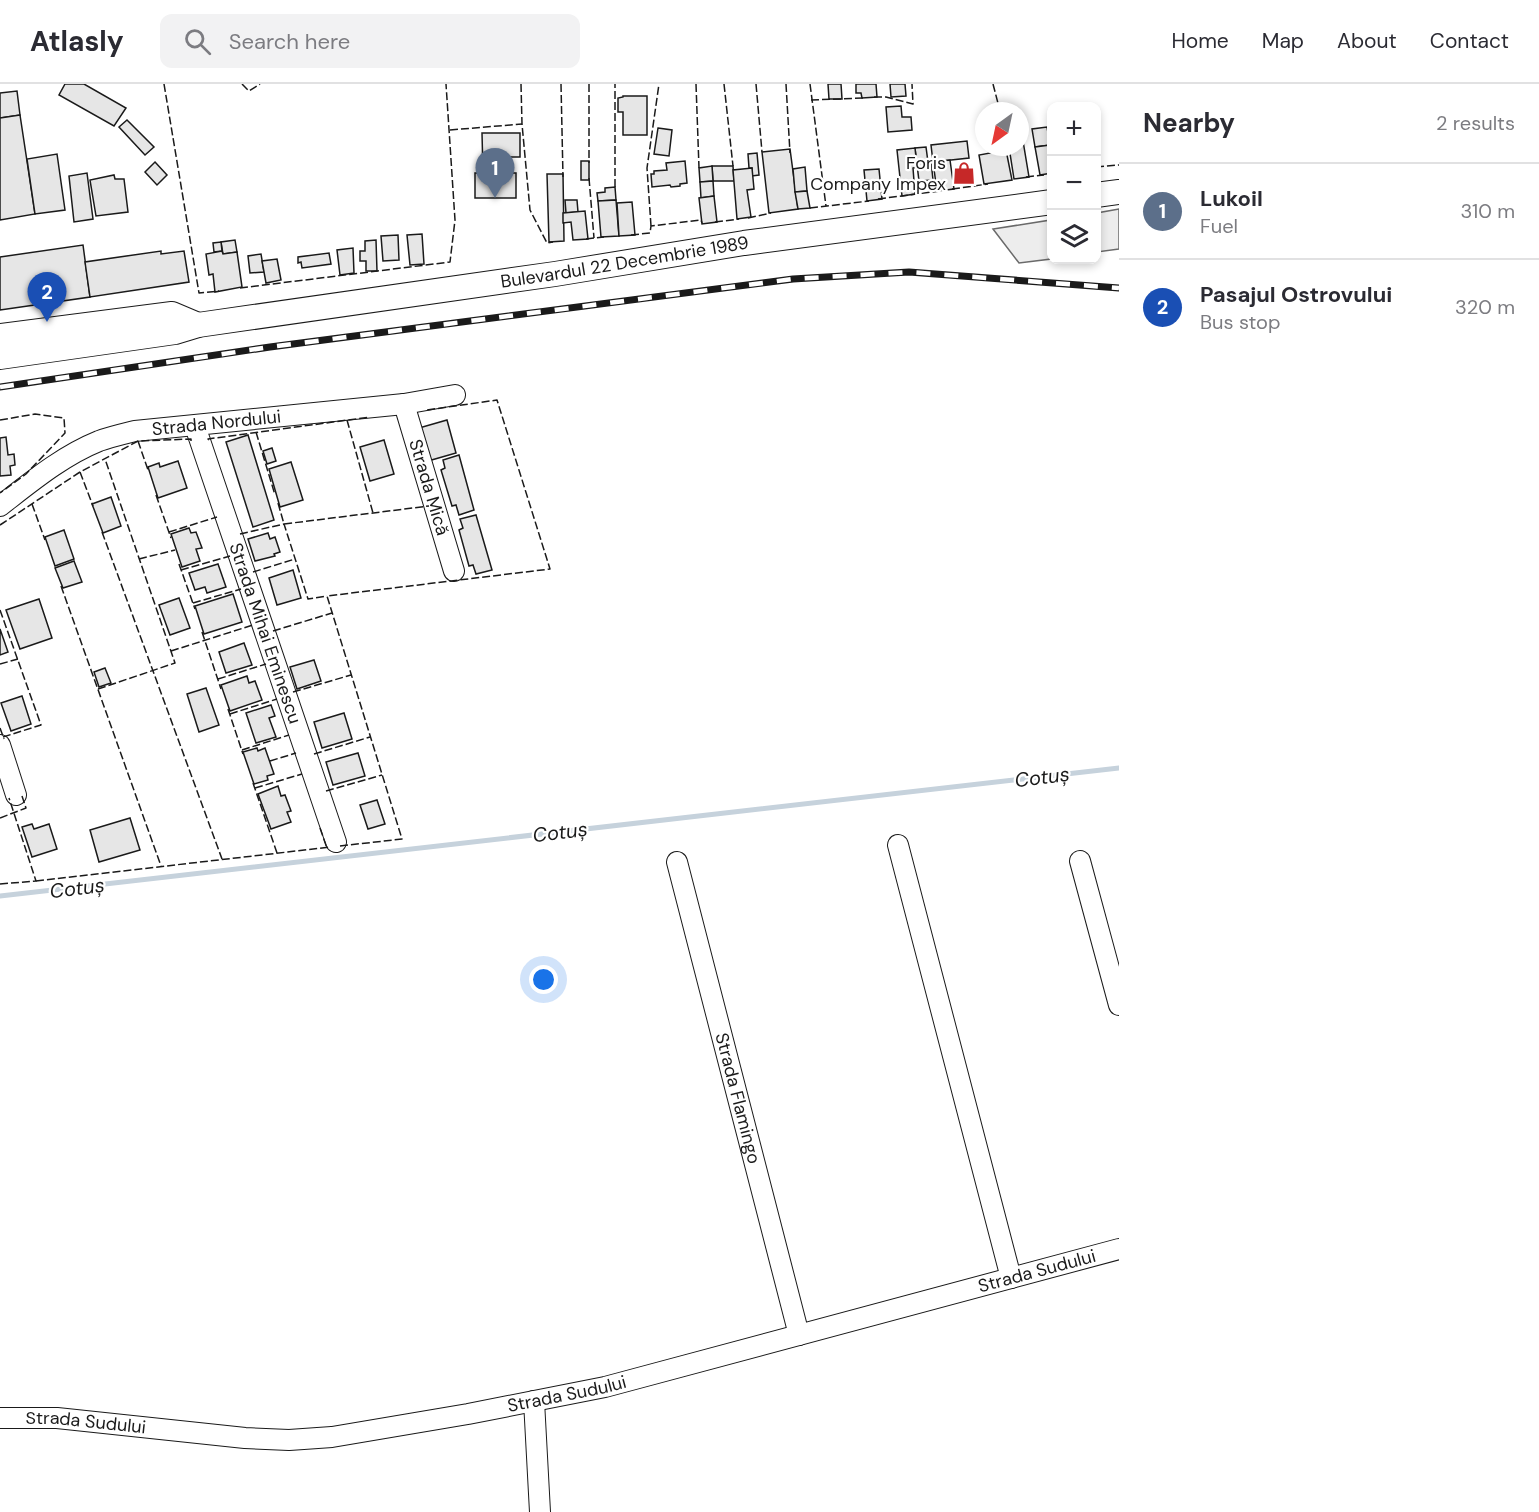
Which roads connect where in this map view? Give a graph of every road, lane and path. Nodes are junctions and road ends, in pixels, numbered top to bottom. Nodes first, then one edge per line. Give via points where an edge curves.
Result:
1 (1119, 192) edge
2 (1101, 194) edge
3 (1047, 203) edge
4 (198, 325) junction
5 (0, 336) edge
6 (0, 357) edge
7 (455, 395) dead end
8 (404, 404) junction
9 (195, 426) junction
10 (0, 506) edge
11 (454, 571) dead end
12 (0, 745) edge
13 (16, 795) dead end
14 (336, 842) dead end
15 (898, 845) dead end
16 (1080, 861) dead end
17 (677, 862) dead end
18 (1119, 1005) edge
19 (1119, 1250) edge
20 (1011, 1278) junction
21 (799, 1335) junction
22 (534, 1401) junction
23 (0, 1419) edge
24 (540, 1512) edge

1 - 2 main road
3 - 4 main road, Bulevardul 22 Decembrie 1989 via 744,243
4 - 5 main road, Bulevardul 22 Decembrie 1989 via 172,314
4 - 6 main road, Bulevardul 22 Decembrie 1989 via 176,332
7 - 8 street, Strada Nordului
8 - 9 street, Strada Nordului
8 - 11 street, Strada Mică
9 - 10 street, Strada Nordului via 135,431 100,440 54,465
9 - 14 street, Strada Mihai Eminescu
12 - 13 street
15 - 20 street
16 - 18 street
17 - 21 street, Strada Flamingo
19 - 20 street, Strada Sudului
20 - 21 street, Strada Sudului
21 - 22 street, Strada Sudului via 605,1387
22 - 23 street, Strada Sudului via 332,1437 289,1440 57,1418
22 - 24 street

